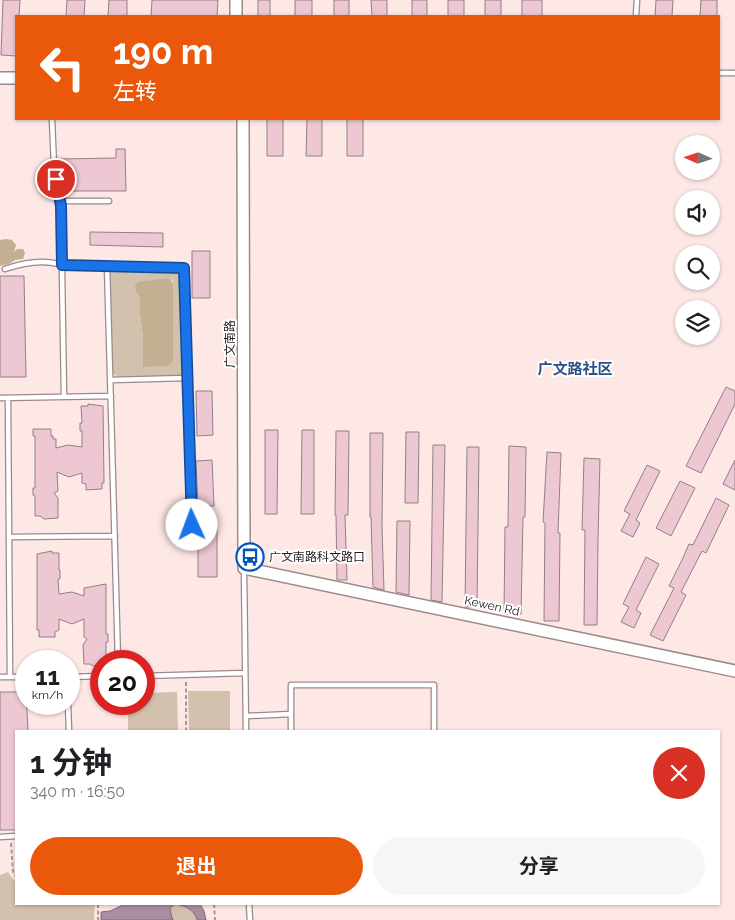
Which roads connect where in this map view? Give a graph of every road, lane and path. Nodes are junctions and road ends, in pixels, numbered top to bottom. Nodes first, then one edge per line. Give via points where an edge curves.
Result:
1 (236, 0) edge
2 (244, 0) edge
3 (637, 0) edge
4 (236, 15) edge
5 (244, 15) edge
6 (636, 15) edge
7 (720, 73) edge
8 (735, 73) edge
9 (0, 78) edge
10 (15, 78) edge
11 (52, 120) edge
12 (243, 120) edge
13 (61, 201) junction
14 (109, 201) dead end
15 (62, 265) junction
16 (107, 266) junction
17 (5, 269) dead end
18 (187, 378) junction
19 (111, 380) junction
20 (111, 396) junction
21 (64, 397) junction
22 (0, 398) edge
23 (8, 398) junction
24 (192, 525) dead end
25 (115, 536) junction
26 (9, 537) junction
27 (244, 568) junction
28 (118, 650) edge
29 (735, 671) edge
30 (245, 673) junction
31 (186, 674) junction
32 (155, 675) edge
33 (0, 677) edge
34 (10, 677) junction
35 (15, 677) edge
36 (291, 714) junction
37 (68, 715) edge
38 (246, 716) junction
39 (69, 730) edge
40 (186, 730) edge
41 (246, 730) edge
42 (291, 730) edge
43 (434, 730) edge
44 (0, 837) edge
45 (14, 837) edge
46 (15, 875) edge
47 (98, 905) edge
48 (214, 905) edge
49 (249, 905) edge
50 (98, 920) edge
51 (215, 920) edge
52 (250, 920) edge

1 - 4 street
2 - 5 street
3 - 6 lane
7 - 8 lane
9 - 10 street
11 - 13 lane via 54,167
12 - 27 street, 广文南路
13 - 14 lane
13 - 15 lane
15 - 16 lane
15 - 17 lane via 42,262
15 - 21 lane
16 - 18 lane via 184,268
16 - 19 lane
18 - 19 lane
18 - 24 lane
19 - 20 lane
20 - 21 lane
20 - 25 lane
21 - 23 lane
22 - 23 lane
23 - 26 lane
25 - 26 lane
25 - 28 lane
26 - 34 lane
27 - 29 street, Kewen Rd
27 - 30 lane
30 - 31 lane
30 - 38 lane
31 - 32 lane
31 - 40 path
33 - 34 lane
34 - 35 lane
36 - 38 lane
36 - 42 lane
36 - 43 lane via 291,685 434,685
37 - 39 lane
38 - 41 lane
44 - 45 lane
45 - 46 path
47 - 50 path
48 - 51 path
49 - 52 lane

